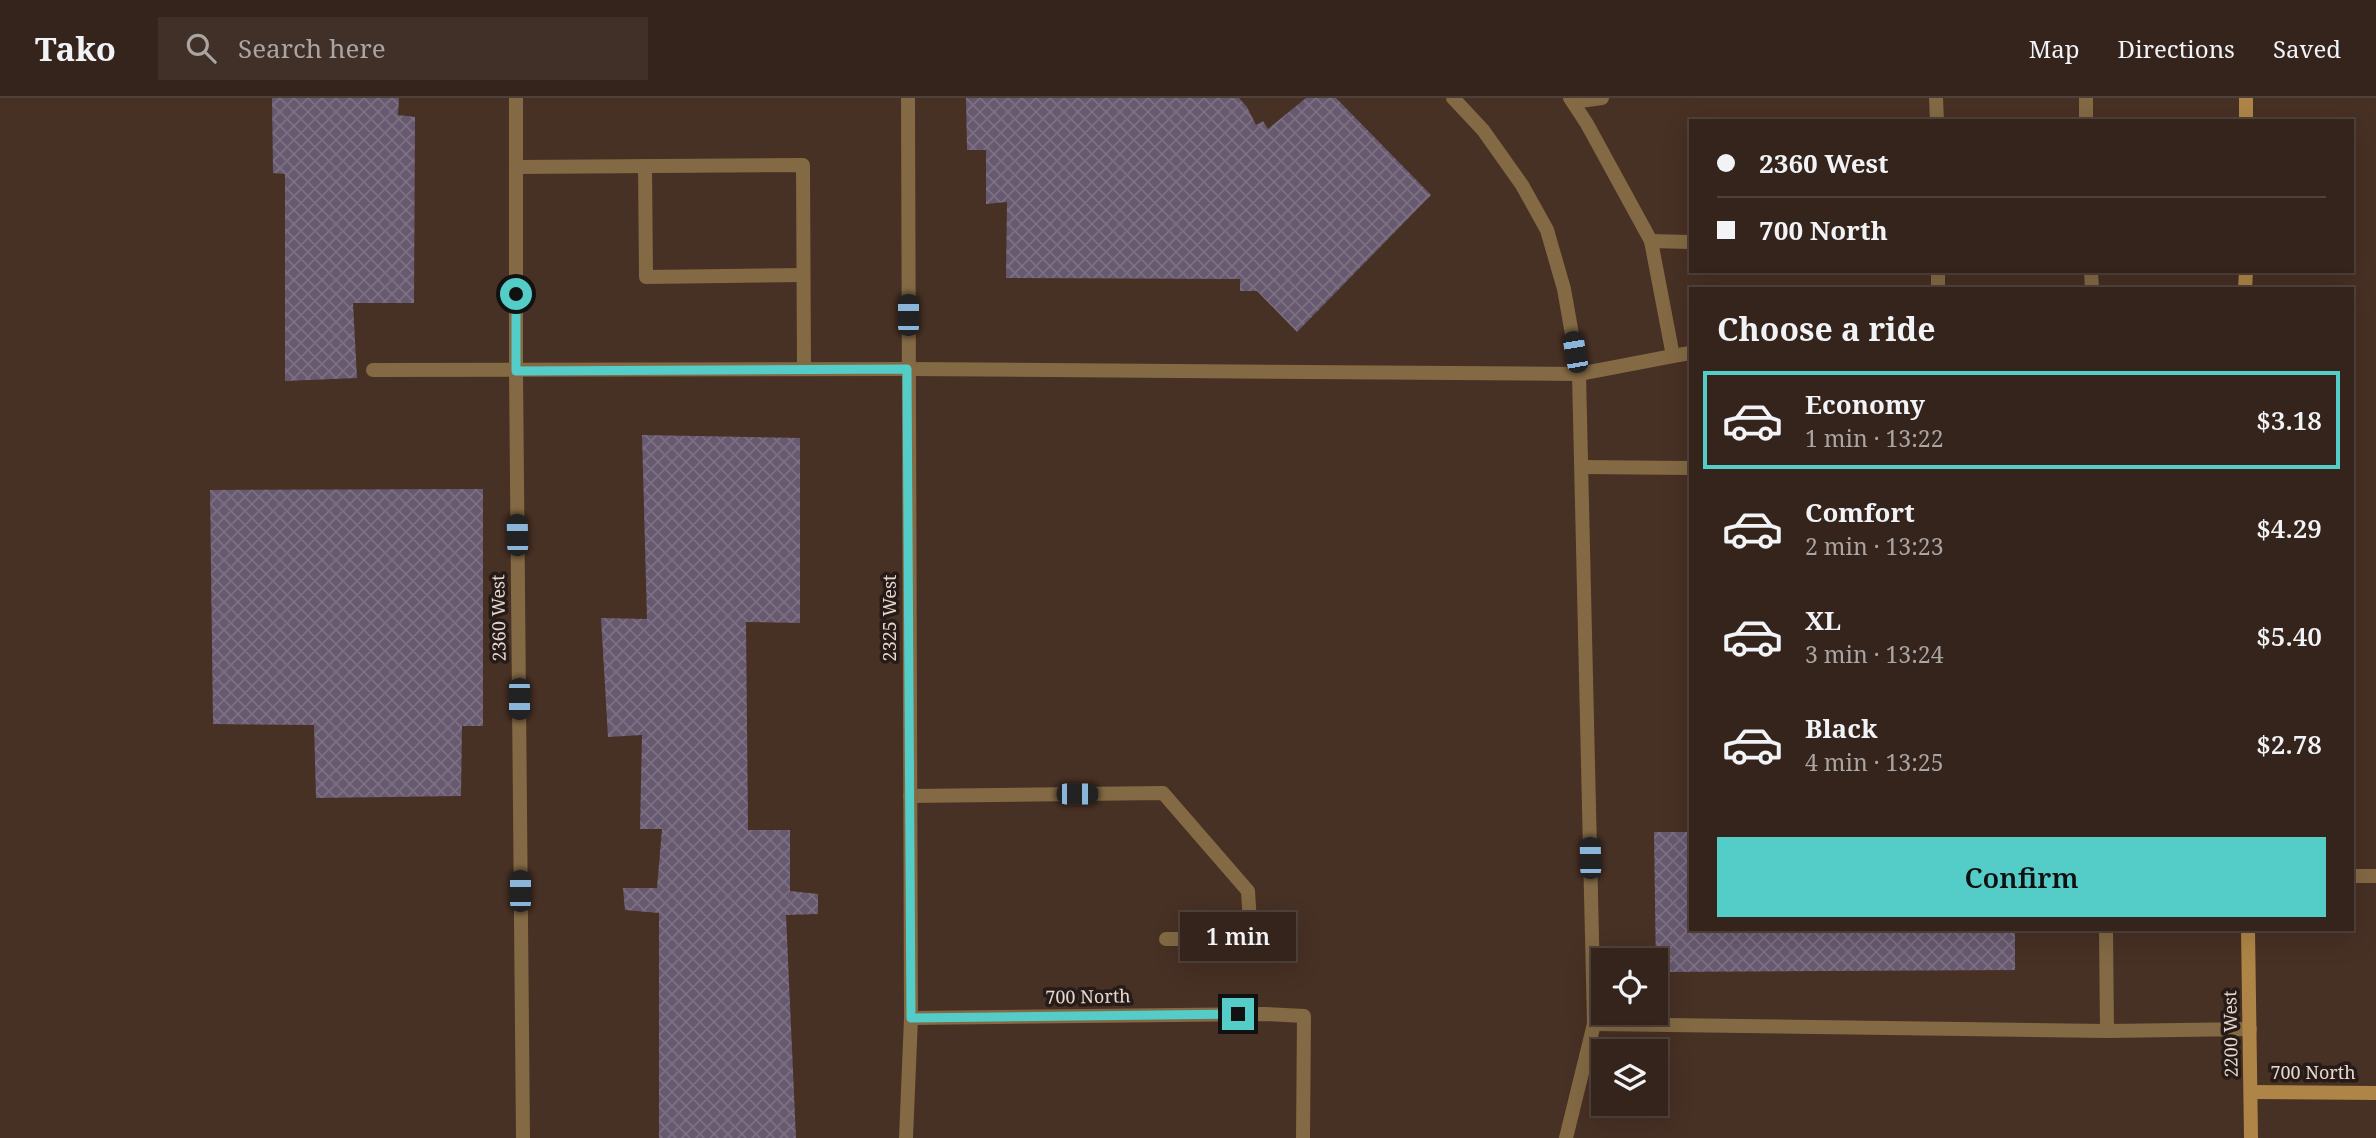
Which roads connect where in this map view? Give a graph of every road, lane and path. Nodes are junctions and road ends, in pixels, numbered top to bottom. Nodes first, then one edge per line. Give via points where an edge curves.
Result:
1 (516, 98) edge
2 (908, 98) edge
3 (1453, 98) edge
4 (1602, 98) edge
5 (1936, 98) edge
6 (2086, 98) edge
7 (2246, 98) edge
8 (1572, 100) edge
9 (1937, 119) edge
10 (2086, 119) edge
11 (2246, 119) edge
12 (645, 166) junction
13 (516, 167) junction
14 (1651, 241) junction
15 (1689, 242) edge
16 (803, 275) junction
17 (1689, 353) edge
18 (1673, 356) junction
19 (804, 369) junction
20 (907, 369) junction
21 (373, 370) dead end
22 (516, 371) junction
23 (1579, 374) junction
24 (1582, 467) junction
25 (1689, 468) edge
26 (910, 796) junction
27 (2354, 876) edge
28 (2376, 876) edge
29 (2106, 931) edge
30 (2248, 931) edge
31 (1166, 939) dead end
32 (1592, 948) edge
33 (911, 1018) junction
34 (1594, 1025) edge
35 (1667, 1025) edge
36 (2249, 1029) junction
37 (2107, 1031) junction
38 (2251, 1092) junction
39 (2376, 1093) edge
40 (523, 1138) edge
41 (906, 1138) edge
42 (1303, 1138) edge
43 (1566, 1138) edge
44 (2251, 1138) edge

1 - 13 lane, 2360 West
2 - 20 lane, 2325 West
3 - 23 lane via 1483,130 1547,230 1564,289
4 - 8 lane
5 - 9 lane
6 - 10 lane
7 - 11 street
8 - 14 lane
12 - 13 lane
12 - 16 lane via 803,166
12 - 16 lane via 646,277
13 - 22 lane, 2360 West
14 - 15 lane
14 - 18 lane
16 - 19 lane
17 - 18 lane
18 - 23 lane
19 - 20 lane
19 - 22 lane
20 - 23 lane
20 - 26 lane, 2325 West
21 - 22 lane
22 - 40 lane, 2360 West
23 - 24 lane
24 - 25 lane
24 - 32 lane
26 - 31 lane via 1163,793 1248,891 1251,939
26 - 33 lane, 2325 West
27 - 28 lane
29 - 37 lane
30 - 36 street, 2200 West
33 - 41 lane, 2325 West
33 - 42 lane, 700 North via 1304,1016
34 - 43 lane
35 - 37 lane
36 - 37 lane
36 - 38 street, 2200 West
38 - 39 street, 700 North
38 - 44 street, 2200 West

